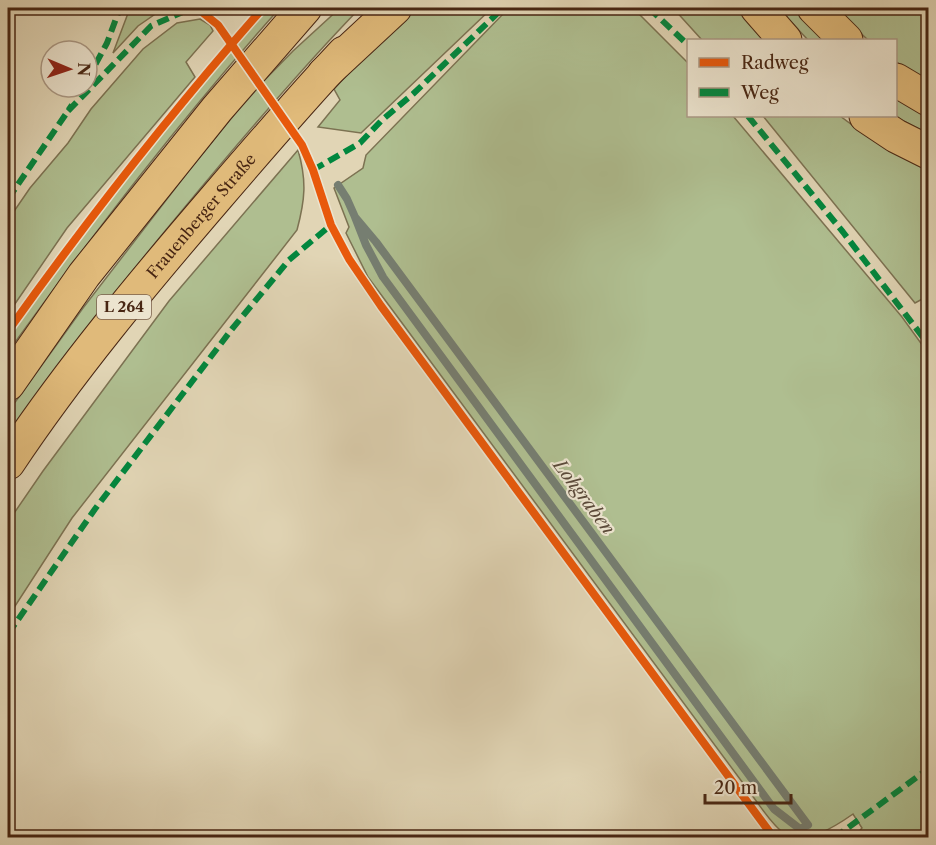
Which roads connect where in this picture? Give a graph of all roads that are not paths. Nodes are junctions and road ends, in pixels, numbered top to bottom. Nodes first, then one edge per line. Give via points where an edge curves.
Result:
1 (320, 8) edge
2 (386, 8) edge
3 (395, 8) edge
4 (757, 8) edge
5 (814, 8) edge
6 (298, 17) edge
7 (784, 39) edge
8 (845, 39) edge
9 (324, 74) junction
10 (897, 81) edge
11 (928, 99) edge
12 (868, 117) edge
13 (928, 152) edge
14 (8, 384) edge
15 (8, 463) edge

1 - 6 main road
2 - 9 main road, Frauenberger Straße / L 264
3 - 9 main road
4 - 7 main road
5 - 8 main road
6 - 14 main road, L 264 via 217,109 84,275
9 - 15 main road, Frauenberger Straße / L 264 via 140,288
10 - 11 main road
12 - 13 main road

